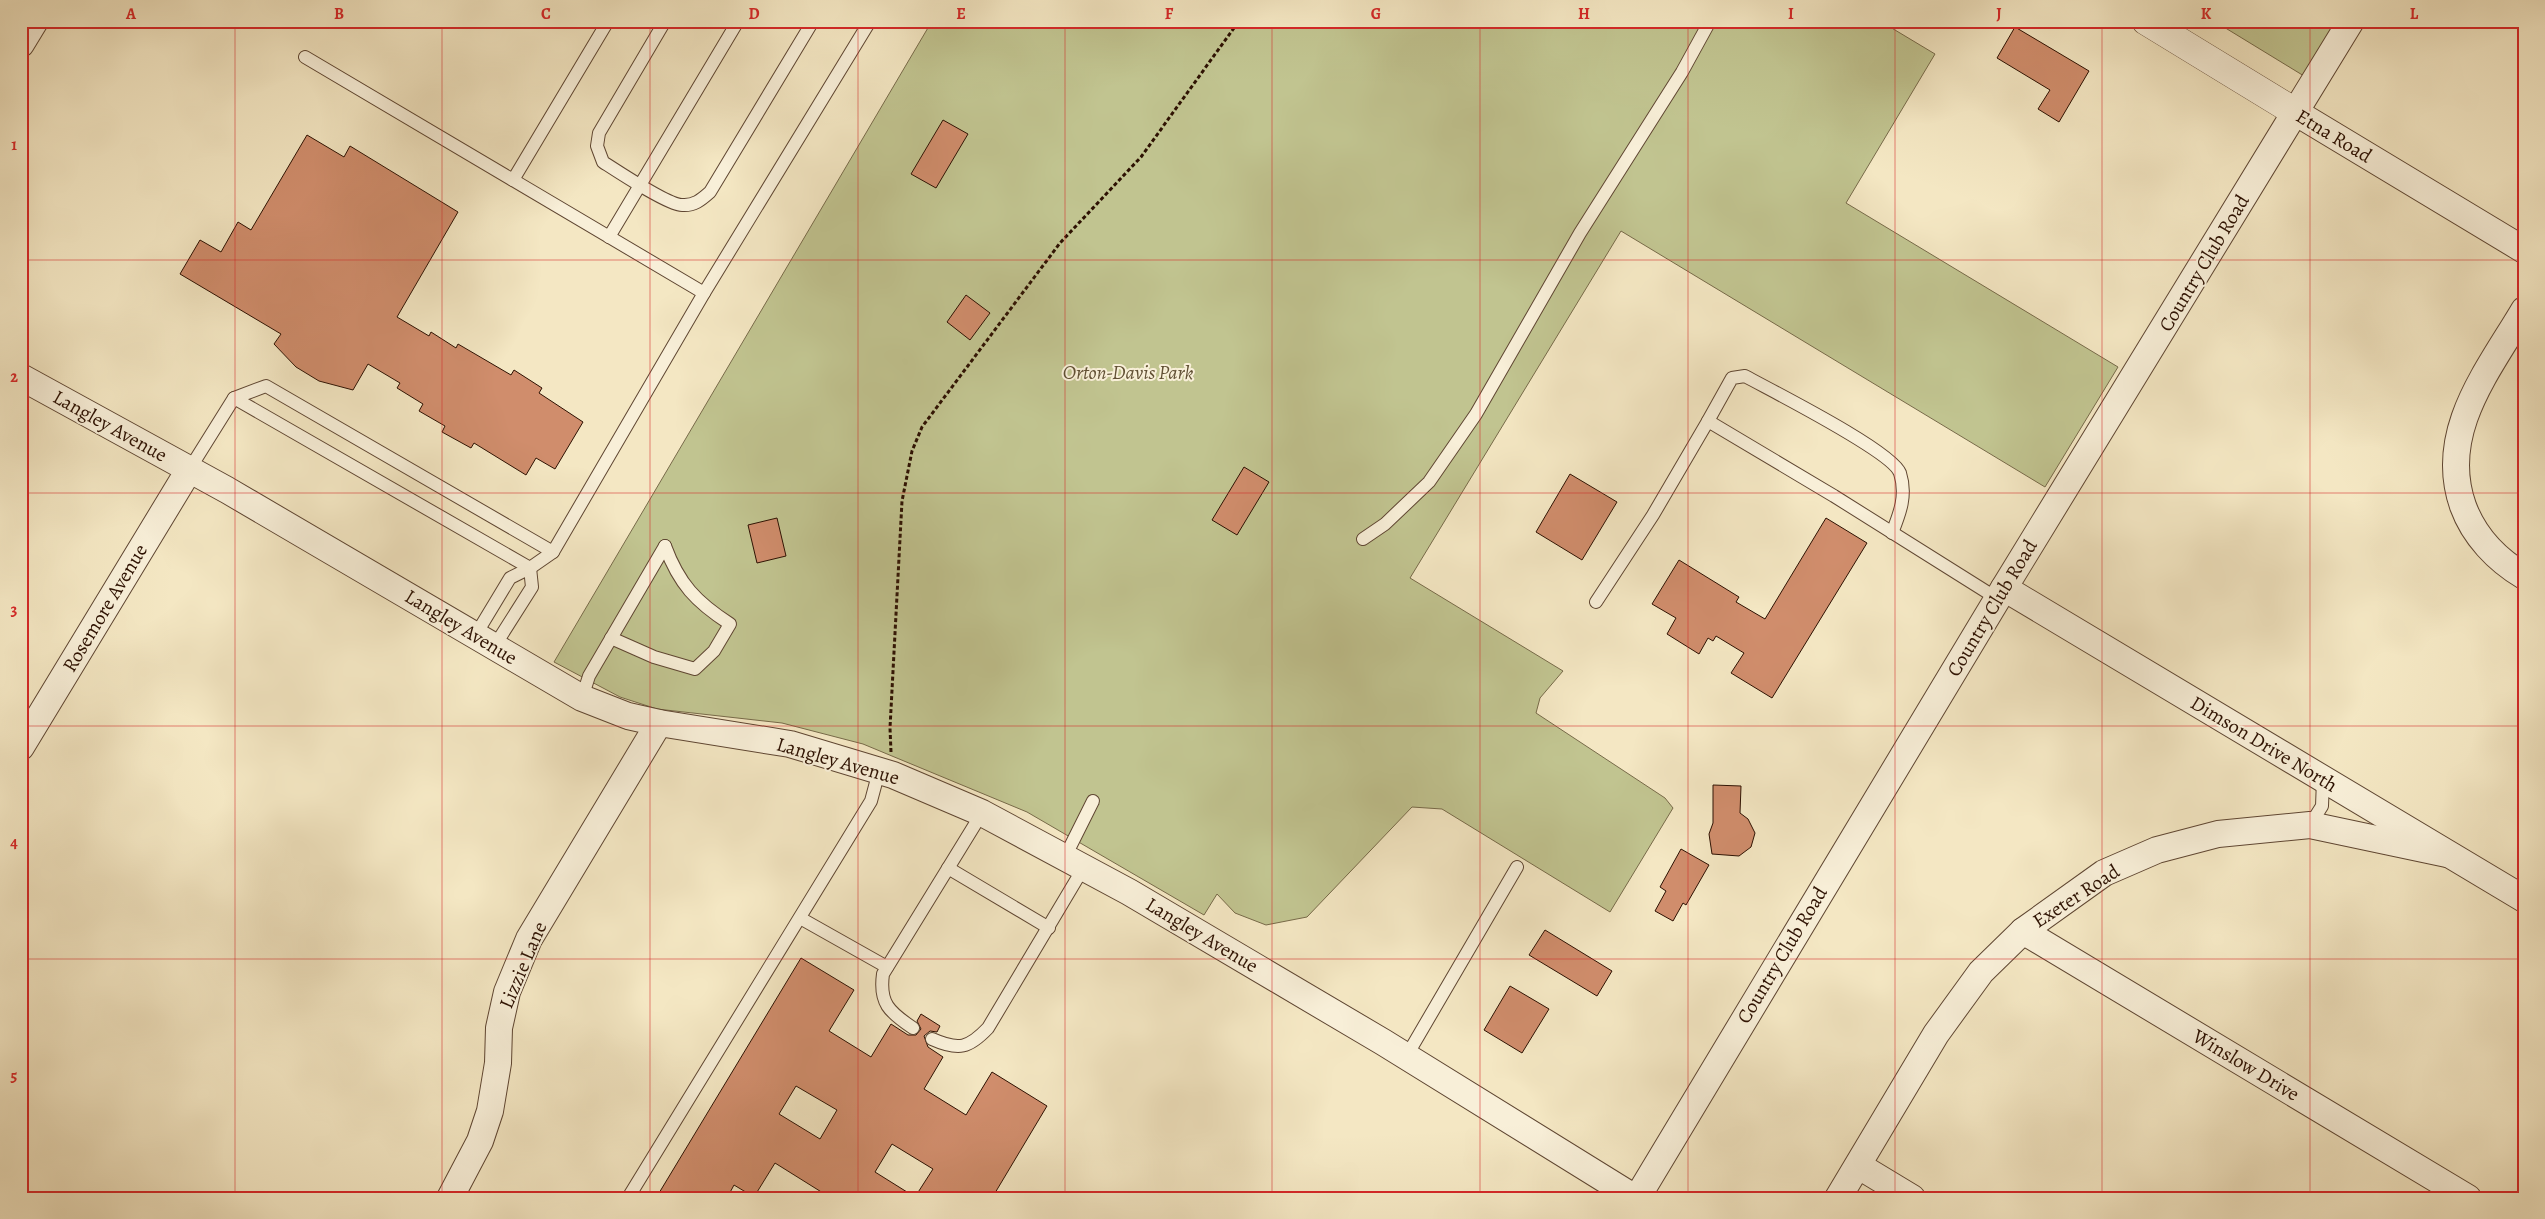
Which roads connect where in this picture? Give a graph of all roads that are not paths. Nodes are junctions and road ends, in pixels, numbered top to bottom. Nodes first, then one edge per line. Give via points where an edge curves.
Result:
1 (35, 21) edge
2 (608, 21) edge
3 (665, 21) edge
4 (738, 21) edge
5 (813, 21) edge
6 (870, 21) edge
7 (1710, 21) edge
8 (2146, 21) edge
9 (2351, 21) edge
10 (21, 44) edge
11 (305, 57) dead end
12 (2295, 112) junction
13 (513, 180) junction
14 (640, 185) junction
15 (609, 237) junction
16 (2524, 250) edge
17 (704, 293) junction
18 (2524, 310) edge
19 (21, 377) edge
20 (234, 398) junction
21 (1708, 421) junction
22 (189, 470) junction
23 (1892, 532) junction
24 (1363, 539) dead end
25 (553, 552) junction
26 (530, 568) junction
27 (2524, 576) edge
28 (2001, 594) junction
29 (1596, 602) dead end
30 (611, 638) junction
31 (484, 641) junction
32 (582, 698) junction
33 (28, 720) edge
34 (659, 723) junction
35 (21, 746) edge
36 (886, 773) junction
37 (2323, 780) junction
38 (1093, 801) dead end
39 (982, 813) junction
40 (2310, 825) junction
41 (2447, 854) junction
42 (1074, 862) junction
43 (1517, 867) dead end
44 (948, 868) junction
45 (2524, 899) edge
46 (800, 918) junction
47 (1049, 928) junction
48 (2023, 931) junction
49 (887, 968) junction
50 (912, 1028) dead end
51 (932, 1039) dead end
52 (1406, 1057) junction
53 (1859, 1166) junction
54 (450, 1198) edge
55 (628, 1198) edge
56 (1636, 1198) edge
57 (1838, 1198) edge
58 (1912, 1198) edge
59 (2468, 1198) edge

1 - 10 street
2 - 13 lane
3 - 14 lane via 599,133 597,146 602,162
4 - 14 lane
5 - 14 lane via 710,192 698,203 681,206
6 - 17 lane
7 - 24 lane via 1682,72 1580,233 1476,414 1429,482 1385,524
8 - 12 street, Etna Road
9 - 12 street, Country Club Road
11 - 13 lane
12 - 16 street, Etna Road
12 - 28 street, Country Club Road
13 - 15 lane
14 - 15 lane
15 - 17 lane
17 - 25 lane
18 - 27 street via 2471,400 2460,428 2455,459 2456,486 2468,519 2485,544 2507,566
19 - 22 street, Langley Avenue
20 - 22 lane
20 - 25 lane via 266,386
20 - 26 lane
21 - 23 lane
21 - 23 lane via 1732,378 1745,376 1878,451 1899,472 1904,502
21 - 29 lane via 1653,515
22 - 31 street, Langley Avenue
22 - 33 street, Rosemore Avenue
23 - 28 lane
25 - 26 lane
26 - 31 lane via 510,578
26 - 31 lane via 532,587
28 - 37 street, Dimson Drive North
28 - 56 street, Country Club Road
30 - 30 lane via 664,546 674,570 692,595 730,624 714,650 695,669
30 - 32 lane
31 - 32 street, Langley Avenue
32 - 34 street, Langley Avenue via 628,716
33 - 35 street, Rosemore Avenue
34 - 36 street, Langley Avenue via 790,744
34 - 54 street, Lizzie Lane via 529,939 507,992 490,1111 480,1141
36 - 39 street, Langley Avenue
36 - 46 lane
37 - 40 lane via 2322,806
37 - 41 street, Dimson Drive North
38 - 42 lane
39 - 42 street, Langley Avenue
39 - 44 lane
40 - 41 street, Exeter Road
40 - 48 street, Exeter Road via 2218,834 2157,850 2104,872
41 - 45 street, Dimson Drive North
42 - 47 lane
42 - 52 street, Langley Avenue
43 - 52 lane
44 - 47 lane
44 - 49 lane
46 - 49 lane
46 - 55 lane
47 - 51 lane via 1002,1007 977,1040 964,1046 949,1047
48 - 53 street, Exeter Road via 1981,972 1936,1034
48 - 59 street, Winslow Drive
49 - 50 lane via 880,991 886,1006
52 - 56 street, Langley Avenue
53 - 57 street, Exeter Road
53 - 58 street

